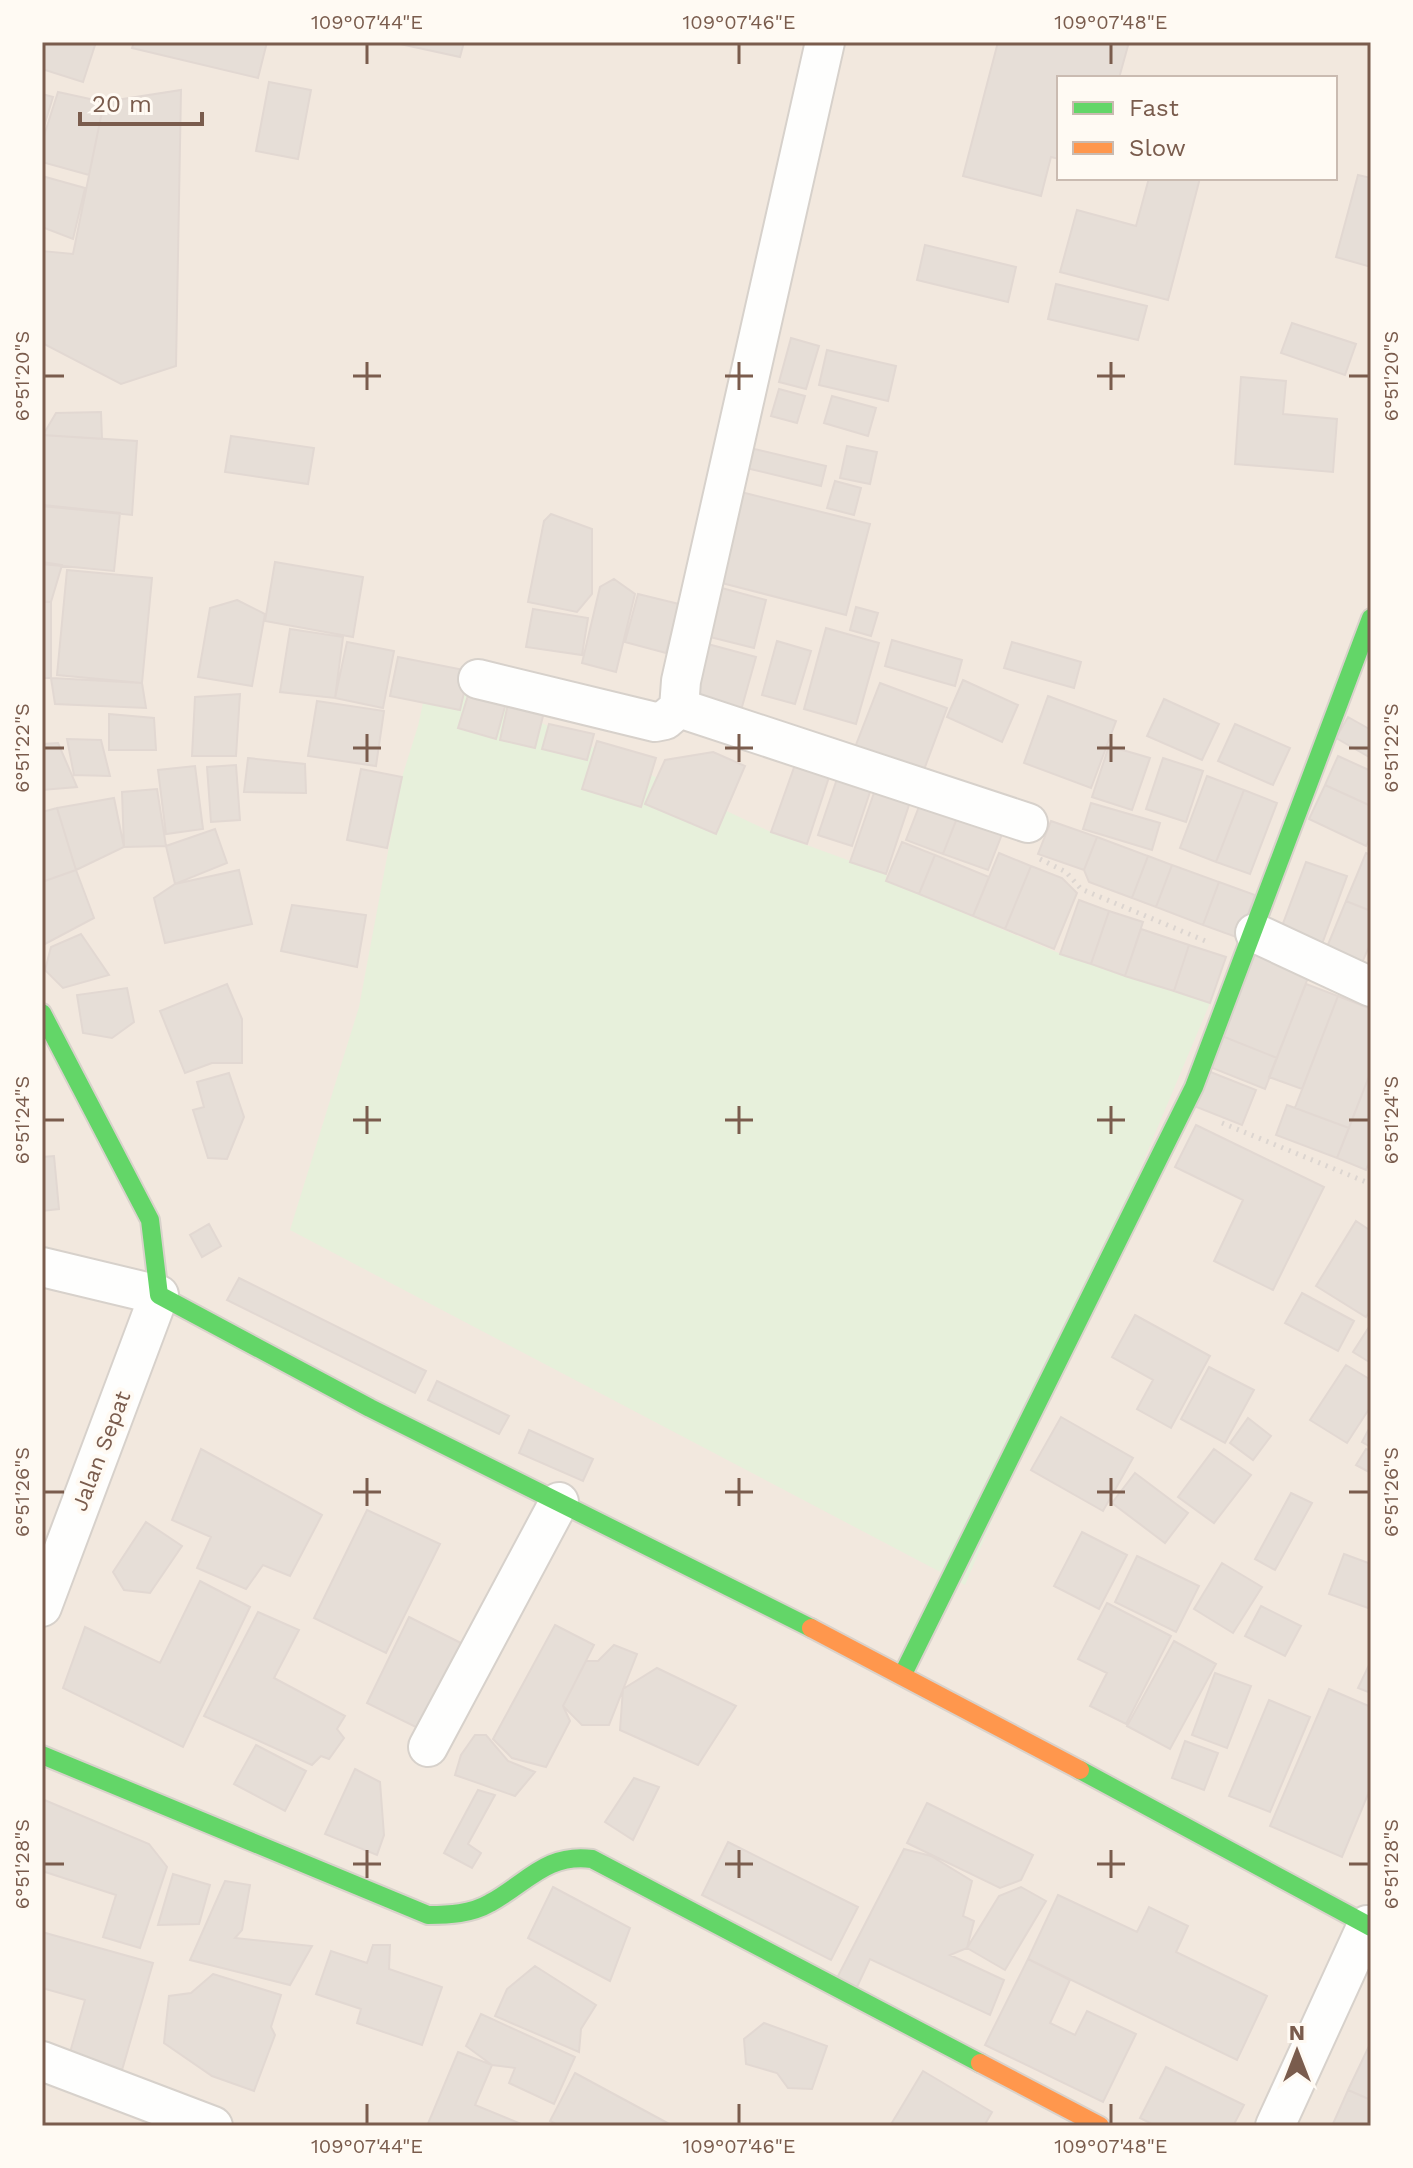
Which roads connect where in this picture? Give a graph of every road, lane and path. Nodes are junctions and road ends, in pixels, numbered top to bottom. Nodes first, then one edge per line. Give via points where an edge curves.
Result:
1 (825, 42) edge
2 (1371, 618) edge
3 (478, 679) dead end
4 (679, 708) junction
5 (1028, 823) joint
6 (1250, 945) junction
7 (1371, 987) edge
8 (42, 1013) edge
9 (1184, 1107) junction
10 (1371, 1184) edge
11 (42, 1267) edge
12 (159, 1295) junction
13 (559, 1502) junction
14 (42, 1607) edge
15 (903, 1674) junction
16 (428, 1747) dead end
17 (42, 1755) edge
18 (1369, 1926) edge
19 (42, 2061) edge
20 (213, 2126) edge
21 (1100, 2126) edge
22 (1275, 2126) edge

1 - 4 street
2 - 6 street
3 - 4 street via 655,722
4 - 5 street
5 - 6 path via 1032,855 1066,872 1081,889
6 - 7 street
6 - 9 street
8 - 12 street via 150,1220
9 - 10 path
9 - 15 street
11 - 12 street
12 - 13 street
12 - 14 street, Jalan Sepat
13 - 15 street
13 - 16 street
15 - 18 street
17 - 21 street via 428,1915 455,1916 497,1900 538,1866 558,1857 592,1859
18 - 22 street
19 - 20 street

